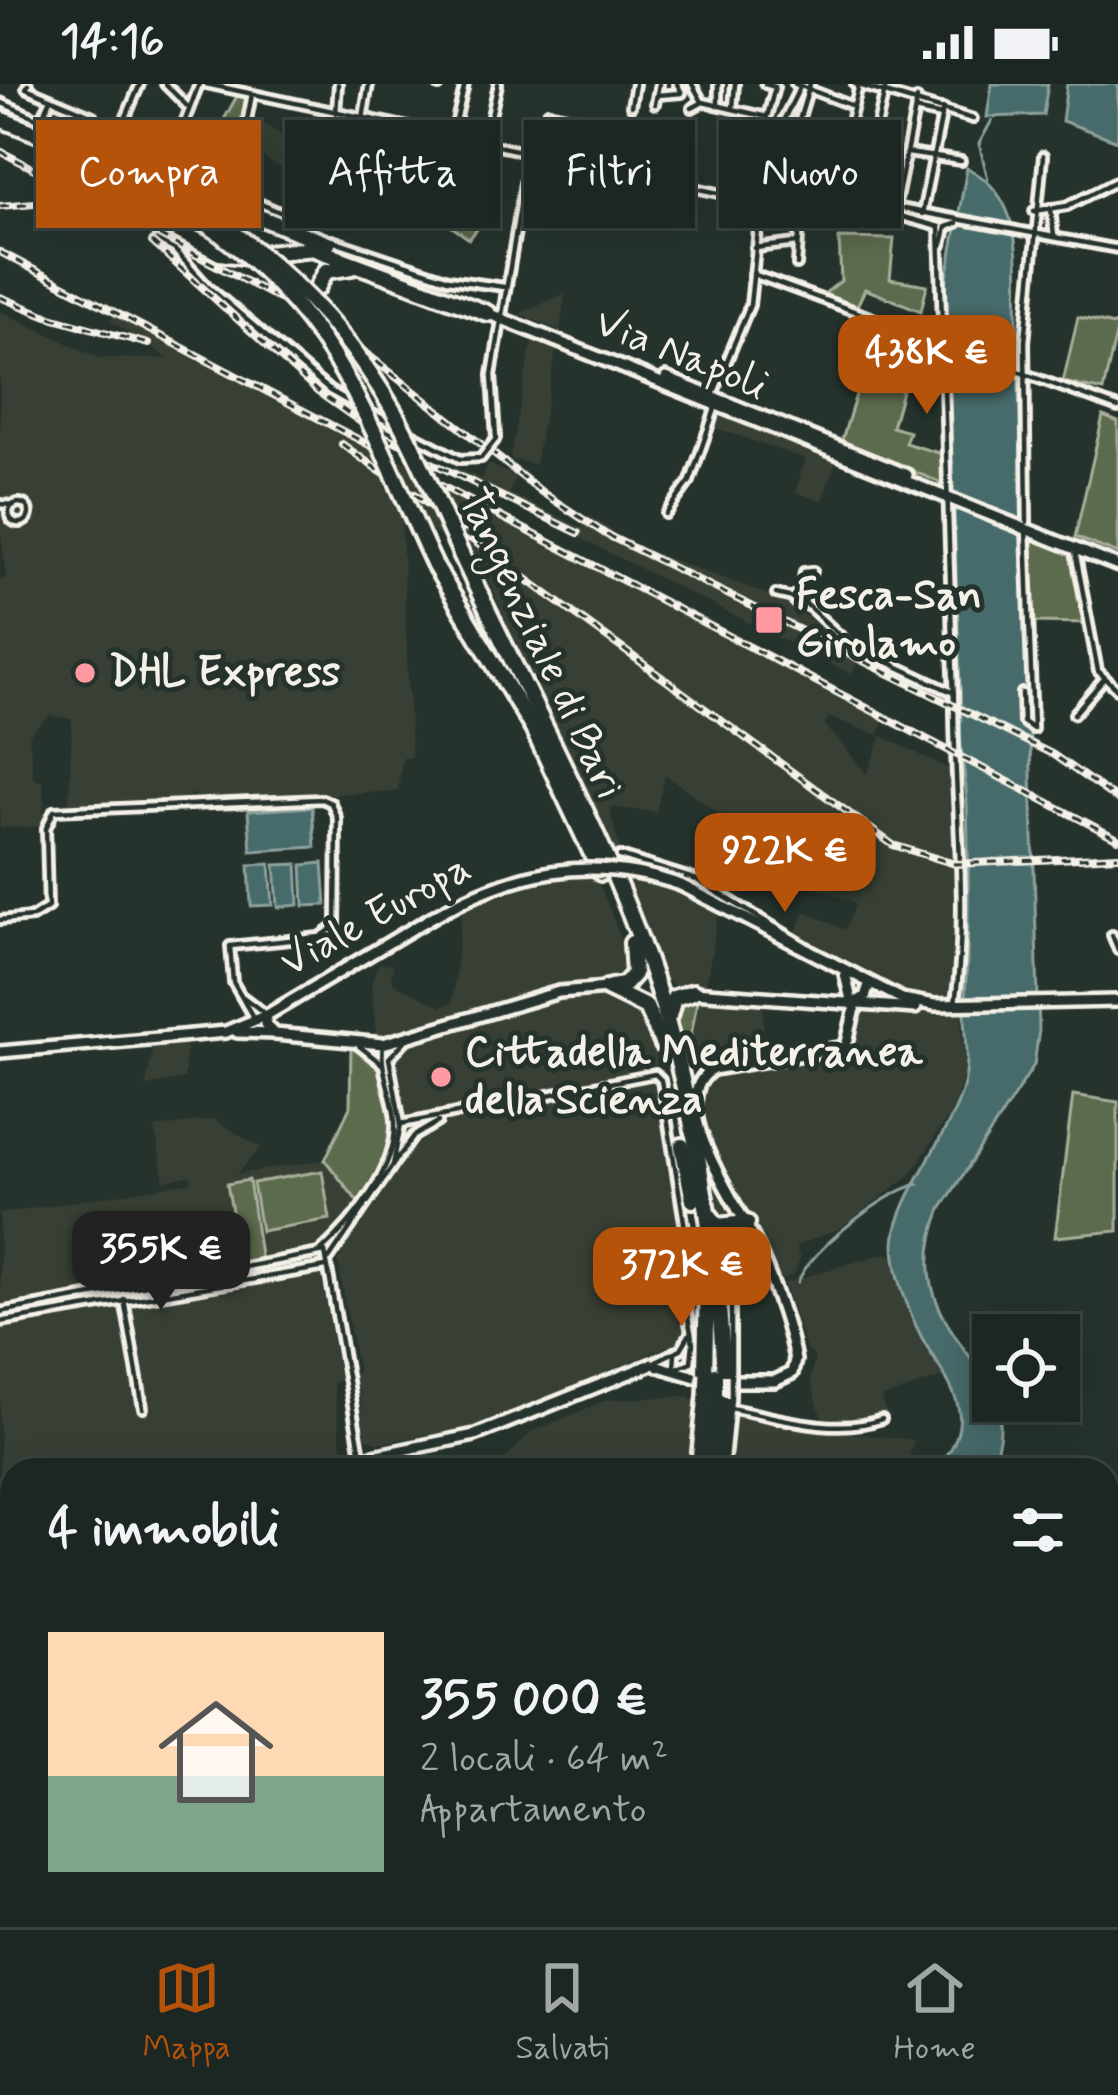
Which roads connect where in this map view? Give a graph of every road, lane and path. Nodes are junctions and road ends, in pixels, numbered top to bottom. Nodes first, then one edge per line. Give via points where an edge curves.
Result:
1 (140, 84) edge
2 (165, 84) edge
3 (203, 84) edge
4 (338, 84) edge
5 (369, 84) edge
6 (465, 84) edge
7 (498, 84) edge
8 (635, 84) edge
9 (659, 84) edge
10 (677, 84) edge
11 (692, 84) edge
12 (718, 84) edge
13 (735, 84) edge
14 (765, 84) edge
15 (857, 84) edge
16 (27, 86) edge
17 (796, 86) edge
18 (810, 88) edge
19 (885, 90) junction
20 (252, 94) junction
21 (657, 95) junction
22 (51, 98) junction
23 (917, 99) junction
24 (703, 102) junction
25 (655, 104) dead end
26 (718, 105) junction
27 (631, 106) dead end
28 (854, 106) junction
29 (189, 108) junction
30 (692, 108) dead end
31 (734, 108) junction
32 (915, 110) junction
33 (336, 112) junction
34 (548, 112) dead end
35 (943, 112) junction
36 (0, 113) edge
37 (93, 116) dead end
38 (491, 116) dead end
39 (363, 118) junction
40 (974, 119) dead end
41 (44, 120) edge
42 (128, 120) edge
43 (184, 120) edge
44 (372, 120) edge
45 (456, 120) edge
46 (590, 120) edge
47 (781, 120) edge
48 (800, 120) edge
49 (851, 120) edge
50 (879, 120) edge
51 (36, 126) edge
52 (908, 152) junction
53 (1043, 156) dead end
54 (934, 157) junction
55 (962, 161) dead end
56 (524, 181) edge
57 (1118, 181) edge
58 (901, 188) edge
59 (901, 207) edge
60 (1051, 208) junction
61 (1034, 211) junction
62 (261, 213) edge
63 (285, 214) edge
64 (922, 214) junction
65 (901, 217) edge
66 (261, 218) edge
67 (261, 223) edge
68 (943, 224) junction
69 (172, 228) edge
70 (184, 228) edge
71 (213, 228) edge
72 (228, 228) edge
73 (757, 228) edge
74 (799, 228) edge
75 (1031, 234) junction
76 (1054, 238) junction
77 (157, 240) dead end
78 (798, 242) junction
79 (754, 248) junction
80 (1118, 249) edge
81 (797, 265) dead end
82 (753, 274) junction
83 (276, 280) junction
84 (504, 287) junction
85 (494, 312) junction
86 (339, 330) junction
87 (944, 344) junction
88 (1023, 374) junction
89 (713, 401) junction
90 (1118, 408) edge
91 (949, 495) junction
92 (14, 505) junction
93 (0, 508) edge
94 (9, 512) junction
95 (666, 514) dead end
96 (1026, 526) junction
97 (1074, 548) junction
98 (1118, 563) edge
99 (813, 571) dead end
100 (776, 593) dead end
101 (801, 593) junction
102 (794, 598) junction
103 (805, 604) junction
104 (1104, 680) junction
105 (1118, 691) edge
106 (954, 693) junction
107 (1022, 693) dead end
108 (1074, 714) dead end
109 (620, 856) dead end
110 (0, 920) edge
111 (1112, 934) dead end
112 (636, 940) junction
113 (1118, 950) edge
114 (811, 954) junction
115 (844, 972) junction
116 (868, 985) junction
117 (607, 988) junction
118 (693, 992) junction
119 (243, 997) junction
120 (1118, 1001) edge
121 (852, 1004) junction
122 (958, 1004) junction
123 (284, 1005) junction
124 (935, 1005) junction
125 (246, 1006) junction
126 (256, 1006) junction
127 (267, 1015) junction
128 (256, 1021) junction
129 (240, 1027) junction
130 (226, 1032) junction
131 (276, 1032) junction
132 (411, 1037) junction
133 (354, 1041) junction
134 (382, 1044) junction
135 (663, 1045) junction
136 (0, 1052) edge
137 (389, 1058) junction
138 (384, 1067) junction
139 (680, 1086) junction
140 (400, 1113) junction
141 (454, 1117) junction
142 (417, 1122) junction
143 (400, 1128) junction
144 (414, 1136) junction
145 (393, 1165) junction
146 (698, 1178) junction
147 (743, 1225) junction
148 (317, 1253) junction
149 (690, 1258) junction
150 (329, 1259) junction
151 (316, 1266) junction
152 (326, 1267) junction
153 (686, 1273) junction
154 (764, 1274) junction
155 (710, 1277) junction
156 (747, 1278) junction
157 (124, 1298) junction
158 (0, 1312) edge
159 (0, 1322) edge
160 (691, 1332) junction
161 (675, 1352) junction
162 (693, 1355) junction
163 (652, 1364) junction
164 (674, 1369) junction
165 (714, 1375) junction
166 (721, 1398) junction
167 (143, 1408) dead end
168 (882, 1419) dead end
169 (362, 1456) junction
170 (354, 1458) edge
171 (700, 1458) edge
172 (708, 1458) edge
173 (720, 1458) edge

1 - 42 street
2 - 29 street
3 - 20 street
3 - 29 street
4 - 33 street
5 - 39 street
6 - 45 street
7 - 38 street
8 - 27 street
9 - 21 street
10 - 21 street via 682,93
11 - 24 street
12 - 26 street
13 - 31 street
14 - 31 street via 776,87 767,117
15 - 19 street
15 - 28 street
16 - 22 street
17 - 18 street
17 - 47 street
18 - 28 street
18 - 48 street
19 - 23 street
19 - 50 street
20 - 33 street
20 - 63 street via 236,183 245,197
21 - 25 street
22 - 37 street
22 - 41 street
23 - 32 street
23 - 35 street
24 - 26 street
24 - 30 street
26 - 31 street
28 - 49 street
29 - 43 street
32 - 35 street
32 - 52 street
33 - 39 street
34 - 46 street
35 - 40 street
35 - 54 street
36 - 51 highway
39 - 44 street
52 - 54 street
52 - 58 street
53 - 61 street
54 - 55 street
54 - 64 street
56 - 84 street
57 - 60 street
59 - 64 street
60 - 61 street
60 - 76 street
61 - 75 street
62 - 84 street via 448,279
64 - 68 street
65 - 68 street
66 - 85 highway
67 - 85 highway, bridge
68 - 75 street
68 - 87 street
69 - 85 highway via 220,253 312,248
70 - 83 highway, bridge
71 - 83 highway, Tangenziale di Bari, bridge
72 - 86 highway, Tangenziale di Bari, bridge
73 - 79 street
74 - 78 street
75 - 76 street
75 - 88 street
76 - 80 street
77 - 85 street, bridge via 335,395 460,459 481,458 496,439
78 - 79 street
78 - 81 street
79 - 82 street
82 - 87 street
82 - 89 street via 750,305
83 - 112 highway, Tangenziale di Bari, bridge via 347,375 435,566 533,729
84 - 85 street
85 - 86 highway, bridge via 346,266 326,271 317,288
85 - 89 main road, Via Napoli
86 - 112 highway, Tangenziale di Bari, bridge via 396,415
87 - 88 street
87 - 91 street
88 - 90 street
88 - 96 street
89 - 91 main road, Via Napoli
89 - 95 street via 690,481
91 - 96 main road, Via Napoli
91 - 106 street
92 - 93 street
92 - 94 street
92 - 94 street via 28,508 28,519 15,523
93 - 94 street
96 - 97 main road, Via Napoli
96 - 98 main road, Via Napoli
96 - 107 street via 1033,729 1023,722
97 - 98 main road, Via Napoli
97 - 104 street
99 - 101 street via 804,572
100 - 102 street
101 - 102 street
101 - 103 street
102 - 103 street
103 - 106 street via 849,644
104 - 105 street
104 - 108 street
106 - 122 street via 965,936
109 - 114 street via 697,880 796,936
110 - 119 street via 48,907 46,827 54,811 332,803 336,926 320,938 235,942 230,971
111 - 113 street
112 - 117 highway via 632,978
112 - 118 highway via 661,978
112 - 135 highway, Tangenziale di Bari
112 - 139 highway, Tangenziale di Bari
114 - 115 main road, Viale Europa
114 - 123 main road, Viale Europa, bridge via 681,885 621,869 569,867 510,879
115 - 116 main road, Viale Europa
115 - 121 main road
116 - 121 main road via 865,998
116 - 124 main road, Viale Europa
117 - 132 main road via 559,992
117 - 135 highway via 646,1007
118 - 121 main road
118 - 139 highway via 669,1004
119 - 125 street
119 - 126 street
120 - 122 main road, Viale Europa
121 - 124 main road
121 - 147 main road via 846,1046 701,1077 694,1100 704,1144
122 - 124 main road, Viale Europa
123 - 127 main road, Viale Europa
123 - 131 main road
125 - 128 street
125 - 129 street
126 - 127 street
126 - 128 street
127 - 128 main road, Viale Europa
127 - 131 main road
128 - 129 main road, Viale Europa
128 - 131 main road
129 - 130 main road, Viale Europa
130 - 131 main road
130 - 136 main road, Viale Europa
131 - 133 main road
132 - 134 main road
132 - 137 street
133 - 134 main road
133 - 138 street
134 - 137 street
134 - 138 street
135 - 155 highway, Tangenziale di Bari
137 - 140 street
138 - 148 street via 395,1121 390,1156
139 - 146 highway, Tangenziale di Bari
140 - 142 street
140 - 143 street
141 - 142 street
141 - 144 street
141 - 149 street via 655,1074
142 - 143 street
143 - 144 street
143 - 145 street
144 - 145 street
145 - 150 street
146 - 147 highway via 711,1221
146 - 155 highway, Tangenziale di Bari
147 - 154 main road
147 - 155 highway via 718,1238
148 - 150 street
148 - 151 street
148 - 158 street
149 - 153 street
149 - 153 street via 678,1262
150 - 152 street
151 - 152 street
151 - 157 street
152 - 169 street
153 - 160 street
153 - 165 street
154 - 156 street
154 - 156 street
154 - 165 main road via 794,1352 792,1373 775,1382
155 - 165 highway, Tangenziale di Bari
156 - 165 street via 729,1303
157 - 159 street
157 - 167 street
160 - 161 street
160 - 162 street
161 - 163 street
161 - 164 street
162 - 164 street
162 - 165 street
163 - 164 main road
163 - 169 main road via 475,1435
164 - 165 main road
165 - 166 highway, Tangenziale di Bari, bridge
166 - 168 street via 843,1425
166 - 171 main road
166 - 172 highway, Tangenziale di Bari
166 - 173 highway, Tangenziale di Bari
169 - 170 main road

